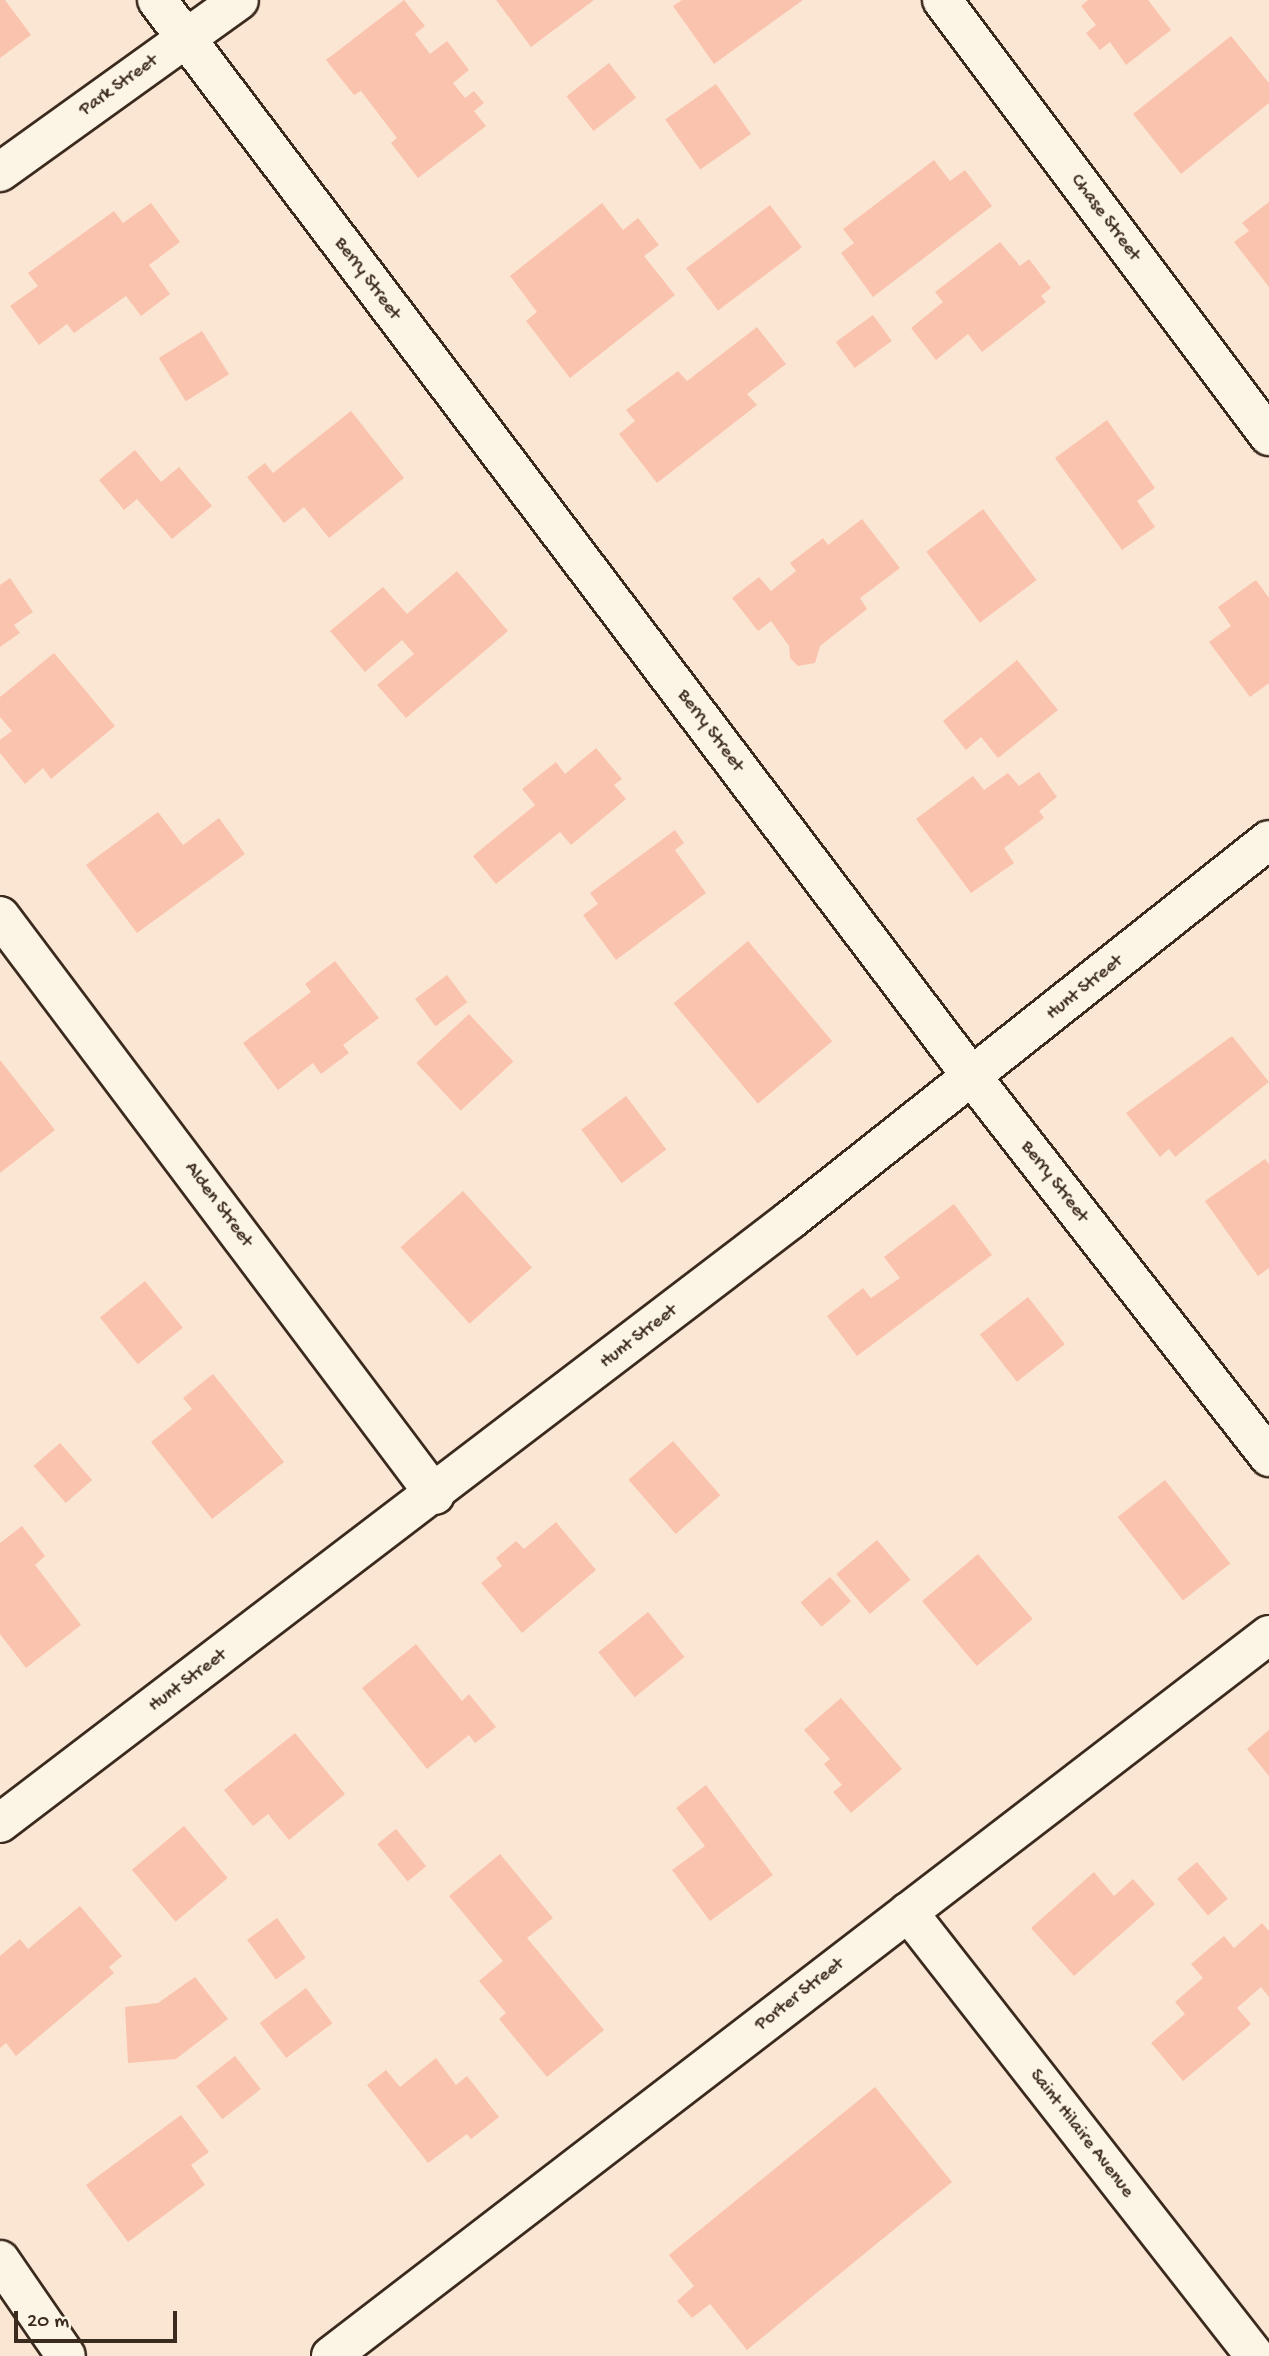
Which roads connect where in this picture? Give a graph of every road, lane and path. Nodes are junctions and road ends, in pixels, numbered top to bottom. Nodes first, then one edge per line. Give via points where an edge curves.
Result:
1 (157, 0) edge
2 (239, 0) edge
3 (942, 0) edge
4 (185, 38) junction
5 (0, 172) edge
6 (1269, 436) edge
7 (1269, 840) edge
8 (0, 916) edge
9 (973, 1078) junction
10 (1269, 1457) edge
11 (435, 1494) junction
12 (1269, 1634) edge
13 (0, 1823) edge
14 (908, 1912) junction
15 (0, 2260) edge
16 (66, 2356) edge
17 (331, 2356) edge
18 (1255, 2356) edge

1 - 4 street, Berry Street
2 - 4 street, Park Street
3 - 6 street, Chase Street
4 - 5 street, Park Street
4 - 9 street, Berry Street
7 - 9 street, Hunt Street
8 - 11 street, Alden Street
9 - 10 street, Berry Street
9 - 11 street, Hunt Street
11 - 13 street, Hunt Street
12 - 14 street, Porter Street
14 - 17 street, Porter Street
14 - 18 street, Saint Hilaire Avenue
15 - 16 street

